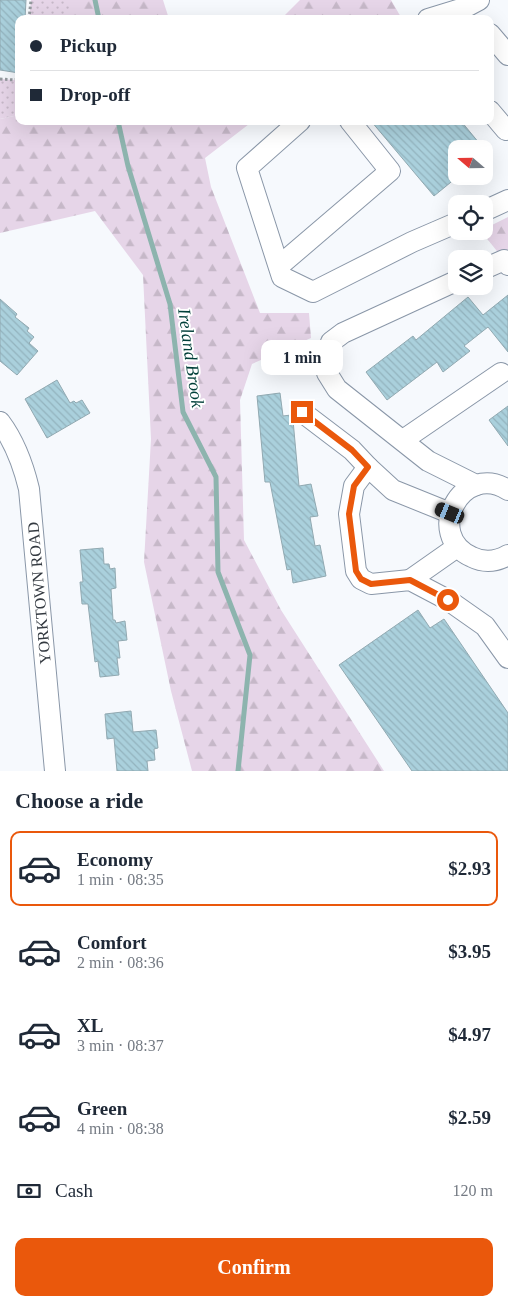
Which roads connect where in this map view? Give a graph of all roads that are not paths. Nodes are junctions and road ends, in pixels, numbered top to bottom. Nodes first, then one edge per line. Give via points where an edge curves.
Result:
1 (474, 8) edge
2 (445, 15) edge
3 (494, 39) edge
4 (508, 55) edge
5 (494, 116) edge
6 (295, 125) edge
7 (353, 125) edge
8 (508, 129) edge
9 (508, 200) edge
10 (493, 207) edge
11 (448, 226) edge
12 (493, 265) edge
13 (508, 265) edge
14 (279, 266) junction
15 (448, 285) edge
16 (500, 373) dead end
17 (302, 412) dead end
18 (0, 422) edge
19 (403, 440) junction
20 (368, 467) junction
21 (476, 485) junction
22 (508, 490) edge
23 (450, 513) junction
24 (457, 547) junction
25 (508, 555) edge
26 (410, 580) junction
27 (508, 658) edge
28 (55, 771) edge

1 - 2 street
3 - 4 street
5 - 8 street
6 - 14 street via 247,168
7 - 14 street via 390,171
9 - 10 street
11 - 14 street via 313,292 282,277
12 - 13 street via 504,260
15 - 19 street via 343,333 331,342 326,359 327,373 337,389
16 - 19 street
17 - 20 street via 352,450
18 - 28 street, YORKTOWN ROAD via 19,455 29,489
19 - 21 street via 428,461
20 - 23 street via 393,490
20 - 26 street via 354,486 349,514 356,571 361,579 371,584
21 - 22 street via 490,484
21 - 23 street via 464,491
23 - 24 street via 451,536
24 - 25 street via 477,560 489,561
24 - 26 street
26 - 27 street via 448,600 485,626

